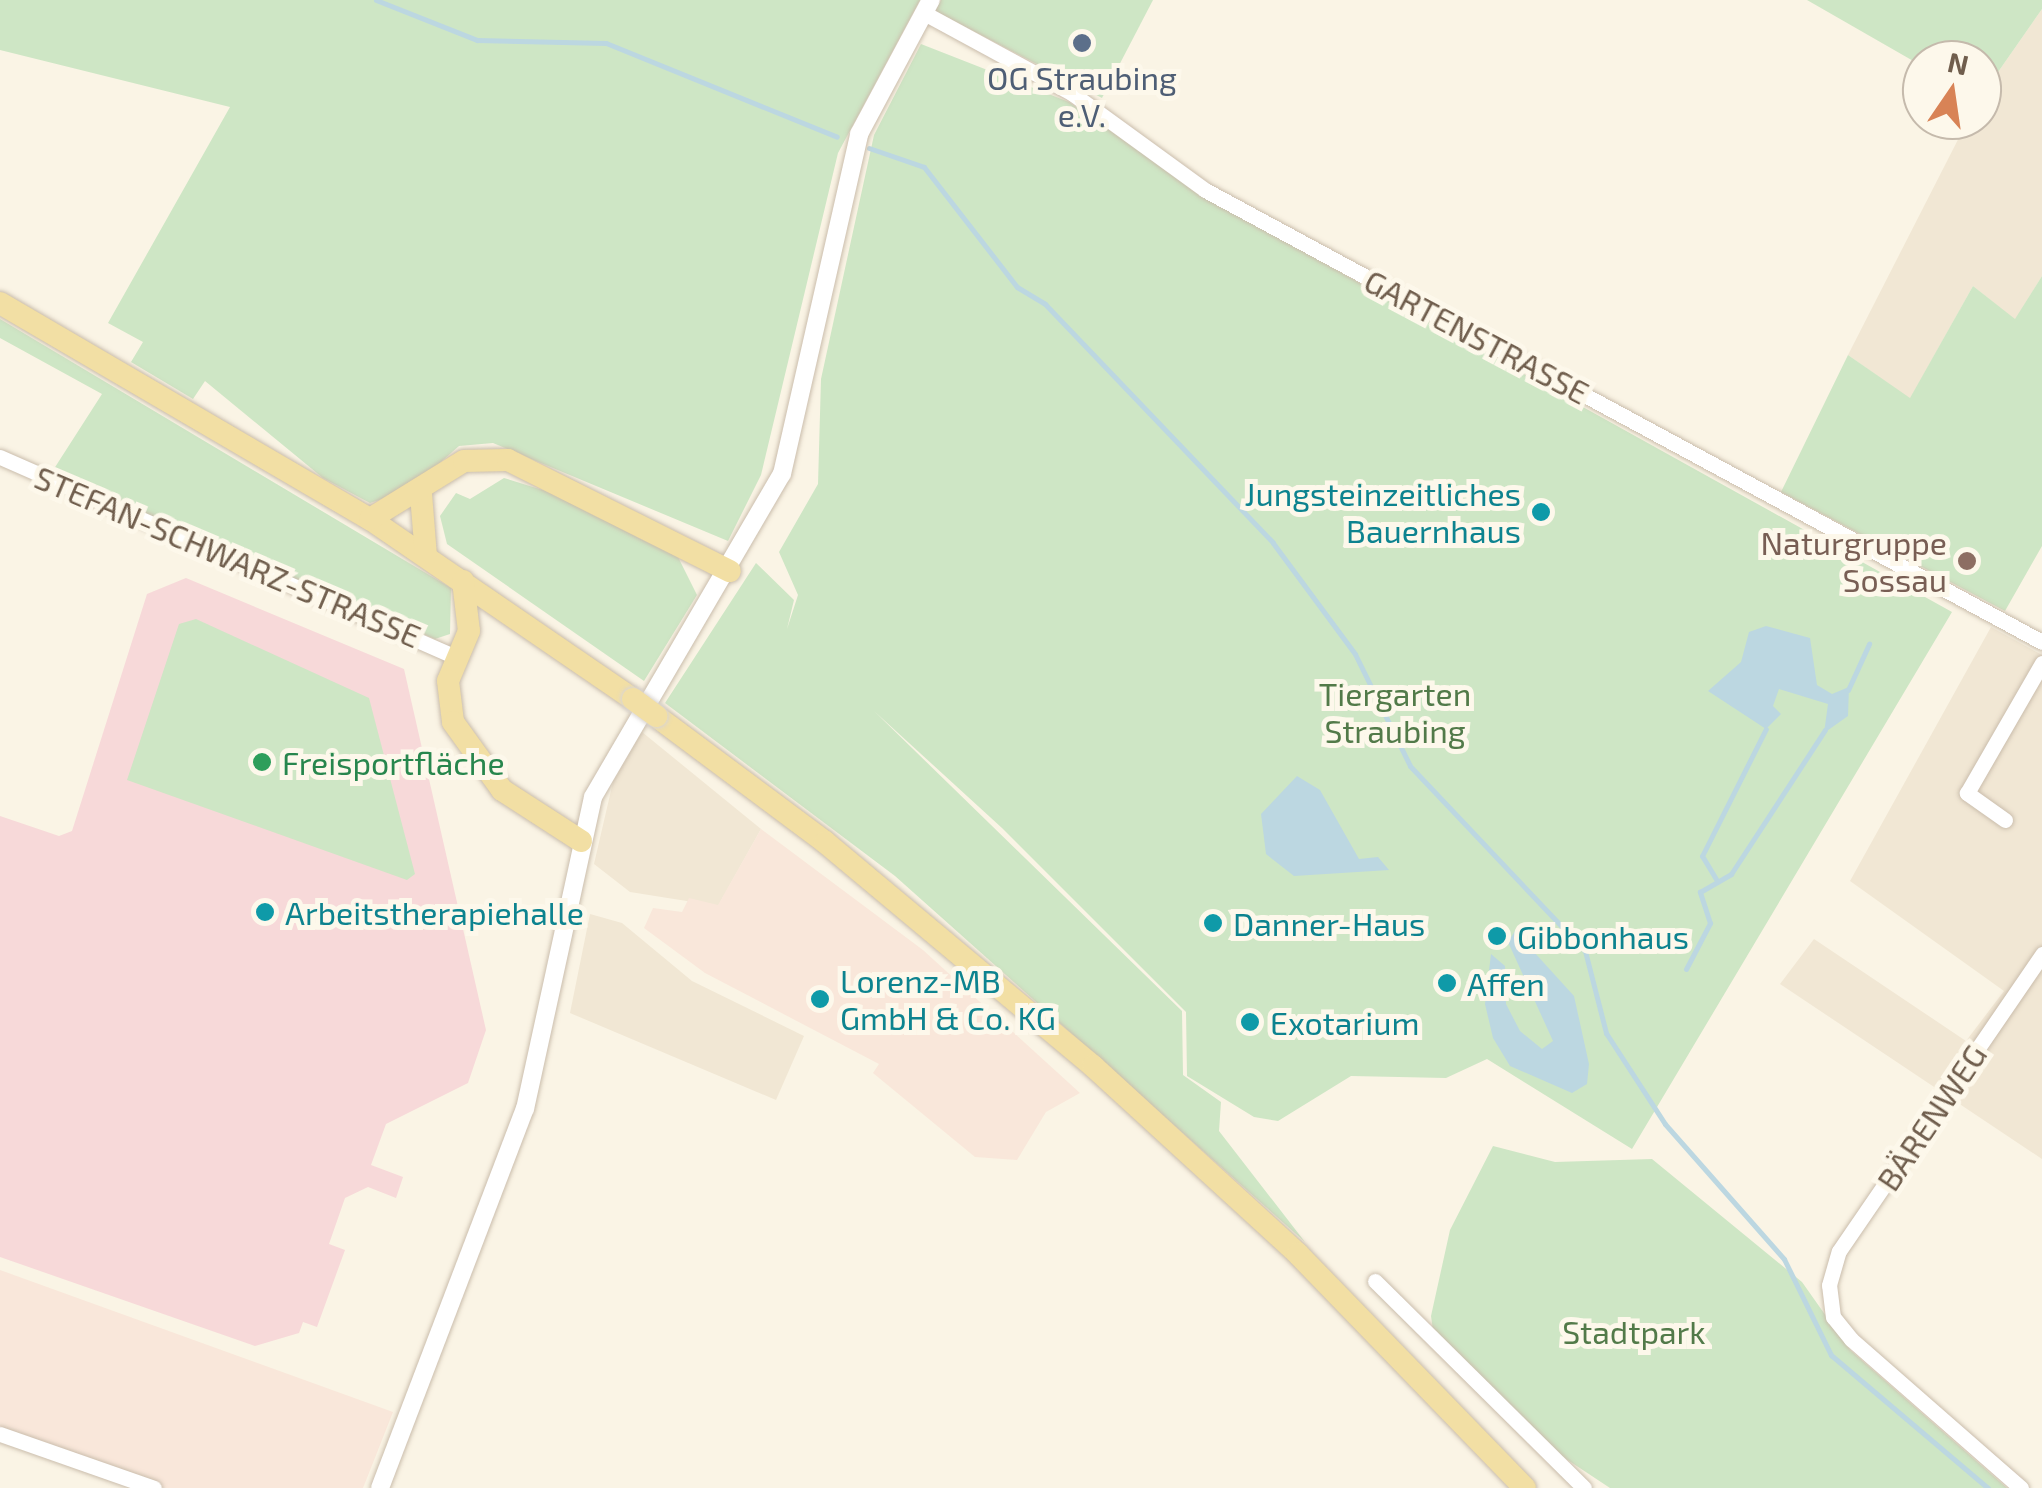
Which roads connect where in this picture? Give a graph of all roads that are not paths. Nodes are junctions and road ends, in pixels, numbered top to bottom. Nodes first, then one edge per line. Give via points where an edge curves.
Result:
1 (927, 6) edge
2 (0, 303) edge
3 (0, 457) edge
4 (422, 494) junction
5 (370, 519) junction
6 (426, 556) junction
7 (730, 571) junction
8 (463, 581) junction
9 (512, 615) junction
10 (469, 632) junction
11 (2042, 642) edge
12 (456, 656) junction
13 (2042, 664) edge
14 (2005, 820) dead end
15 (581, 841) junction
16 (2042, 954) edge
17 (1375, 1281) dead end
18 (0, 1434) edge
19 (154, 1488) edge
20 (380, 1488) edge
21 (1525, 1488) edge
22 (1584, 1488) edge
23 (2020, 1488) edge

1 - 7 street via 859,134 794,442
1 - 11 street, GARTENSTRASSE via 1074,94 1205,190
2 - 5 main road
3 - 12 street, STEFAN-SCHWARZ-STRASSE
4 - 5 main road
4 - 6 main road
4 - 7 main road via 464,461 508,460
5 - 6 main road
6 - 8 main road
7 - 15 street via 612,756
8 - 9 main road
8 - 10 main road
9 - 10 main road
9 - 21 main road, bridge via 825,842 1093,1066 1298,1254
10 - 12 main road
12 - 15 main road via 447,702 477,763
13 - 14 street via 1967,793
15 - 20 street via 525,1109
16 - 23 street, BÄRENWEG via 1839,1251 1830,1285 1833,1316 1851,1339
17 - 22 street via 1465,1380
18 - 19 street

